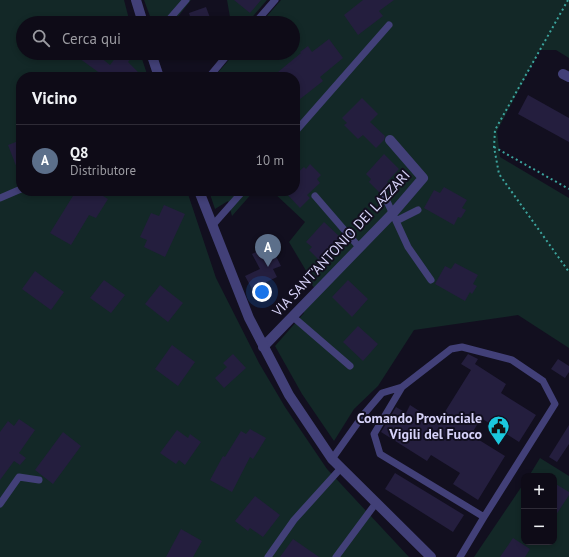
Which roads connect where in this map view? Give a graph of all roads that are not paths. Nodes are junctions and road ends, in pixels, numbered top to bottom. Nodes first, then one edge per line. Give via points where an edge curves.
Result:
1 (136, 0) edge
2 (186, 0) edge
3 (275, 0) edge
4 (141, 16) edge
5 (172, 16) edge
6 (261, 16) edge
7 (390, 25) dead end
8 (154, 60) edge
9 (223, 60) edge
10 (158, 72) edge
11 (213, 72) edge
12 (300, 126) edge
13 (390, 140) dead end
14 (16, 190) edge
15 (201, 196) edge
16 (239, 196) edge
17 (315, 196) dead end
18 (385, 197) dead end
19 (0, 198) edge
20 (418, 210) dead end
21 (394, 217) junction
22 (212, 226) junction
23 (358, 248) junction
24 (431, 280) dead end
25 (292, 316) junction
26 (263, 347) junction
27 (350, 366) dead end
28 (402, 387) junction
29 (332, 459) junction
30 (341, 468) junction
31 (39, 480) dead end
32 (376, 503) junction
33 (0, 504) edge
34 (484, 517) junction
35 (268, 557) edge
36 (336, 557) edge
37 (431, 557) edge
38 (460, 557) edge

1 - 4 street
2 - 5 lane
3 - 6 lane
7 - 12 lane
8 - 10 street
9 - 11 lane
13 - 21 street, VIA SANT'ANTONIO DEI LAZZARI via 423,178
14 - 19 lane
15 - 22 street
16 - 22 lane
17 - 23 lane
18 - 21 lane
20 - 21 lane
21 - 23 street, VIA SANT'ANTONIO DEI LAZZARI
21 - 24 lane via 408,248
22 - 26 street
23 - 25 street, VIA SANT'ANTONIO DEI LAZZARI
25 - 26 street, VIA SANT'ANTONIO DEI LAZZARI
25 - 27 lane
26 - 29 street via 289,395
28 - 29 lane via 382,393
28 - 34 lane via 374,434 380,454
28 - 34 lane via 451,348 462,347 512,360 543,381 555,404
29 - 30 street
30 - 32 street
30 - 35 lane via 294,520
31 - 33 lane via 19,477
32 - 36 lane
32 - 37 street
34 - 38 lane

